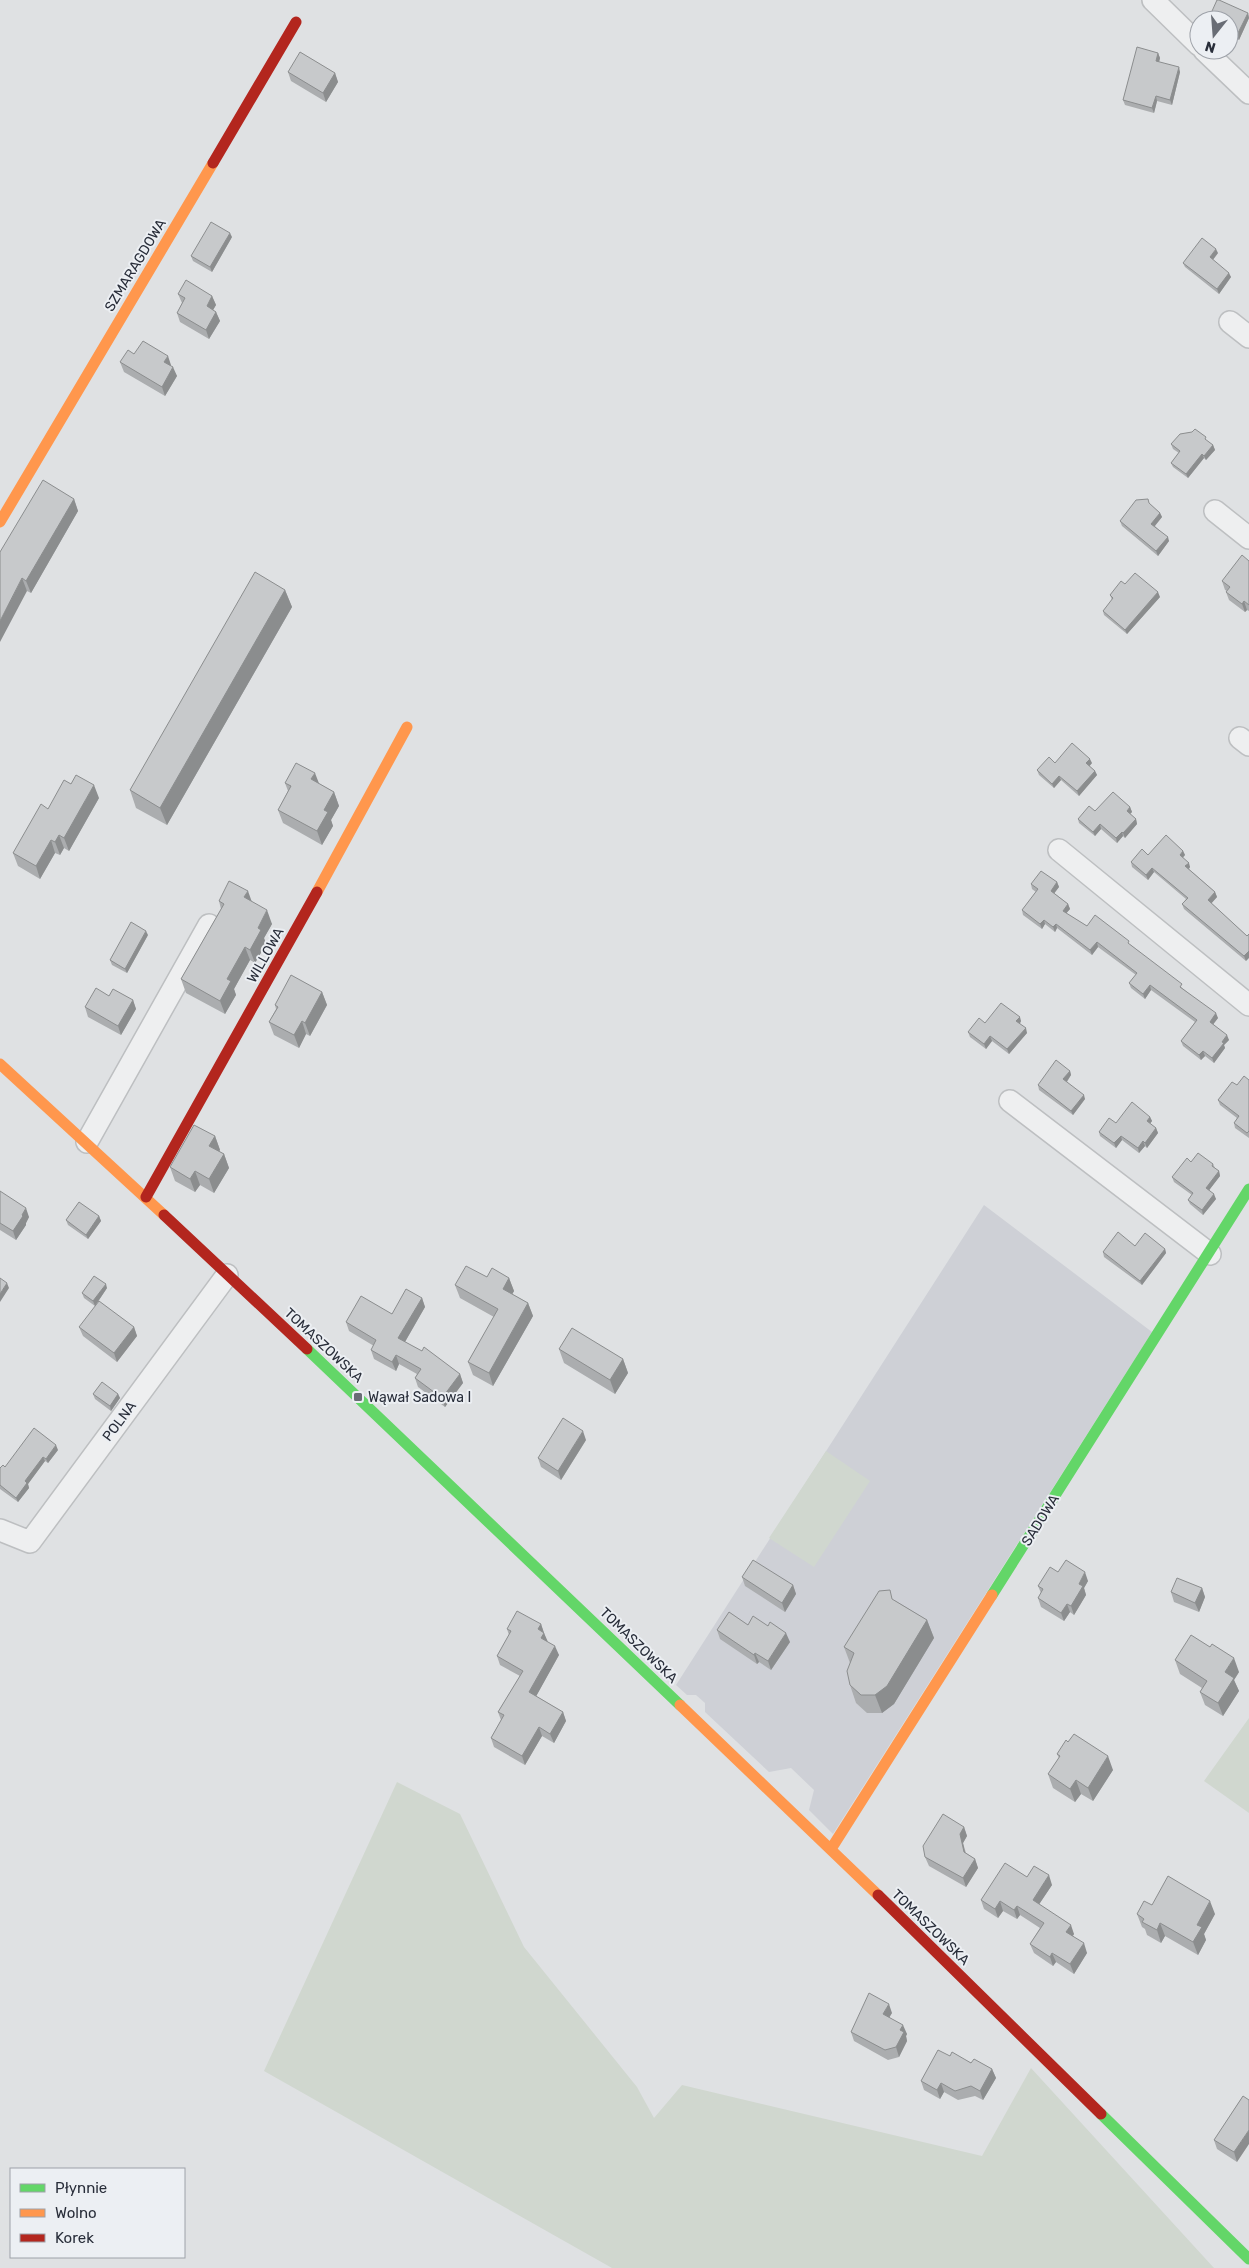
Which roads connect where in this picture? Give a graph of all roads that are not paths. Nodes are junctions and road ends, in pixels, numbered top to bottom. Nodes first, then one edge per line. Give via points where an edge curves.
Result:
1 (1153, 0) edge
2 (296, 22) dead end
3 (1189, 35) edge
4 (1214, 60) edge
5 (1249, 93) edge
6 (1230, 322) dead end
7 (1249, 337) edge
8 (1215, 511) dead end
9 (0, 522) edge
10 (1249, 538) edge
11 (407, 727) dead end
12 (1059, 850) dead end
13 (209, 925) dead end
14 (1249, 1004) edge
15 (0, 1064) edge
16 (1010, 1101) dead end
17 (87, 1142) junction
18 (1249, 1190) edge
19 (146, 1197) junction
20 (1210, 1254) junction
21 (227, 1275) junction
22 (0, 1530) edge
23 (831, 1849) junction
24 (1249, 2259) edge

1 - 3 street
2 - 9 street, SZMARAGDOWA
4 - 5 street
6 - 7 street
8 - 10 street
11 - 19 street, WILLOWA
12 - 14 street
13 - 17 street
15 - 17 street, TOMASZOWSKA
16 - 20 street
17 - 19 street, TOMASZOWSKA
18 - 20 street, SADOWA
19 - 21 street, TOMASZOWSKA
20 - 23 street, SADOWA
21 - 22 street, POLNA via 30,1542
21 - 23 street, TOMASZOWSKA
23 - 24 street, TOMASZOWSKA

